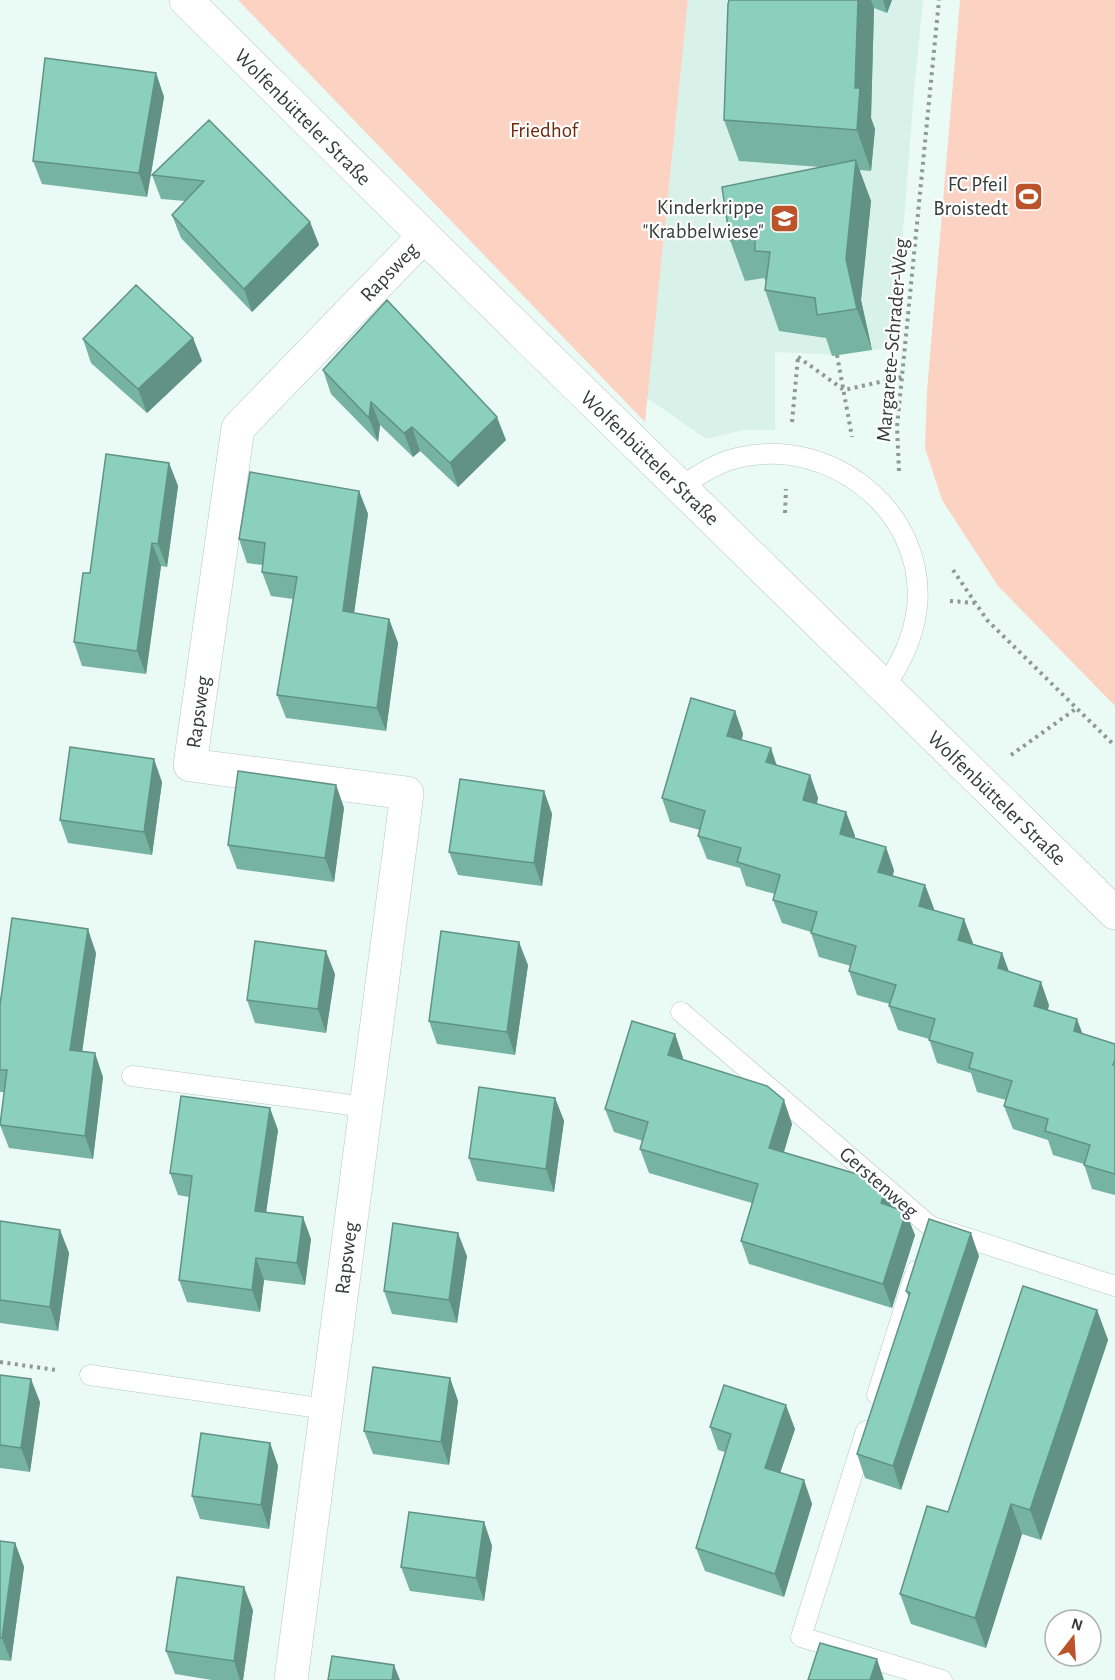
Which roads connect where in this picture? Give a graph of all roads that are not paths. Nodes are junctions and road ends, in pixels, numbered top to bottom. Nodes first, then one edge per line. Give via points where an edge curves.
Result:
1 (186, 0) edge
2 (424, 236) junction
3 (680, 488) junction
4 (884, 688) junction
5 (1115, 913) edge
6 (681, 1012) dead end
7 (132, 1076) dead end
8 (366, 1107) junction
9 (930, 1226) junction
10 (1115, 1286) edge
11 (90, 1375) road end
12 (326, 1409) junction
13 (291, 1680) edge
14 (942, 1680) edge

1 - 2 street, Wolfenbütteler Straße
2 - 3 street, Wolfenbütteler Straße
2 - 8 street, Rapsweg via 238,428 190,765 407,793
3 - 4 street, Wolfenbütteler Straße
3 - 4 lane via 706,470 735,458 766,453 798,455 828,463 879,499 897,522 909,549 917,607 912,636 901,663
4 - 5 street, Wolfenbütteler Straße
6 - 9 lane, Gerstenweg
7 - 8 lane
8 - 12 street, Rapsweg
9 - 10 lane, Gerstenweg
9 - 14 lane via 801,1637
11 - 12 lane
12 - 13 street, Rapsweg

